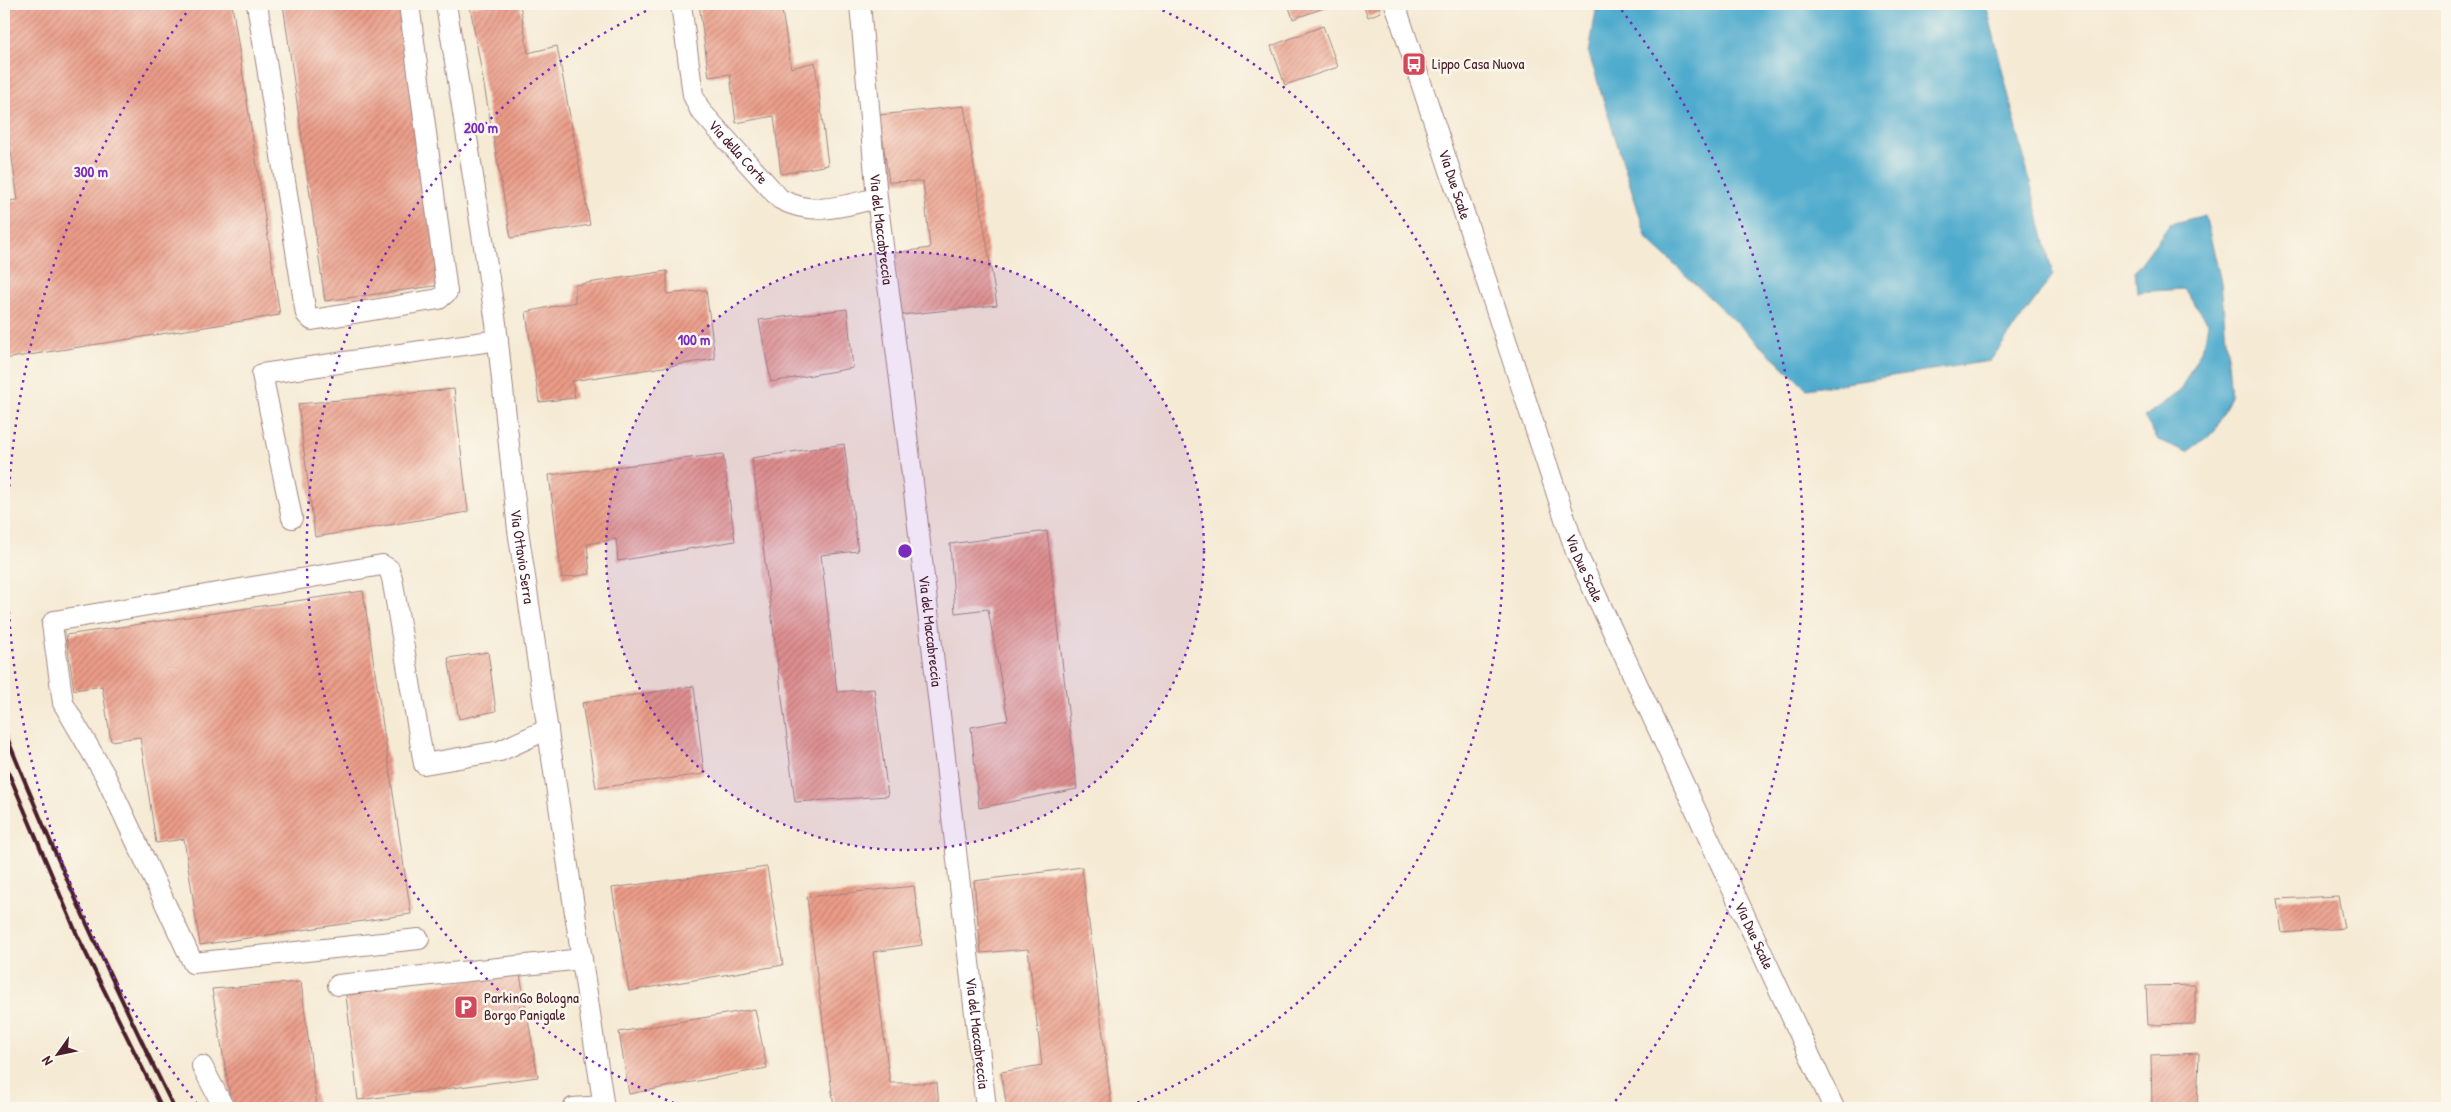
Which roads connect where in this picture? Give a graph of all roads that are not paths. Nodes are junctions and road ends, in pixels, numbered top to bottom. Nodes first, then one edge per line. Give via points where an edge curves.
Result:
1 (257, 4) edge
2 (409, 4) edge
3 (446, 4) edge
4 (681, 4) edge
5 (860, 4) edge
6 (1395, 4) edge
7 (877, 198) junction
8 (498, 340) junction
9 (292, 518) dead end
10 (548, 729) junction
11 (419, 939) dead end
12 (582, 959) junction
13 (338, 985) dead end
14 (202, 1066) dead end
15 (604, 1107) edge
16 (224, 1108) edge
17 (573, 1108) edge
18 (986, 1108) edge
19 (1834, 1108) edge

1 - 2 street via 306,314 312,320 439,299 447,292
3 - 8 street, Via Ottavio Serra
4 - 7 street, Via della Corte via 693,95 700,110 780,199 794,207 822,210
5 - 7 street, Via del Maccabreccia
6 - 19 street, Via Due Scale via 1576,552
7 - 18 street, Via del Maccabreccia
8 - 9 street via 262,374
8 - 10 street, Via Ottavio Serra via 518,530
10 - 11 street via 500,751 424,764 392,578 382,564 54,621 52,624 63,703 105,775 193,963
10 - 12 street, Via Ottavio Serra
12 - 13 street
12 - 15 street, Via Ottavio Serra
14 - 16 street
15 - 17 street

